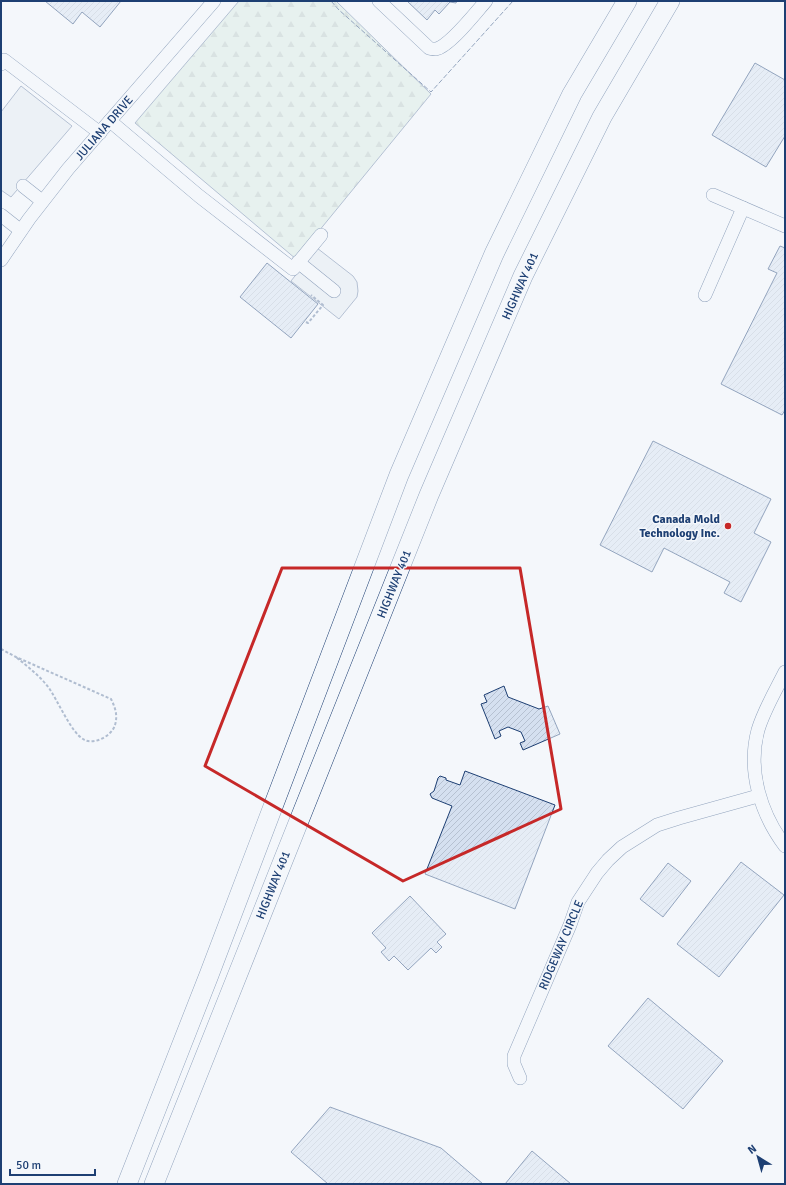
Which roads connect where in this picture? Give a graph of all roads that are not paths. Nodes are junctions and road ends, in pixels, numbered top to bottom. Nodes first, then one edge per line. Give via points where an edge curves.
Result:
1 (214, 1) edge
2 (380, 1) edge
3 (486, 1) edge
4 (627, 1) edge
5 (670, 1) edge
6 (1, 64) edge
7 (110, 121) junction
8 (100, 132) junction
9 (23, 186) dead end
10 (713, 195) dead end
11 (42, 201) junction
12 (743, 208) junction
13 (1, 215) edge
14 (785, 226) edge
15 (20, 230) junction
16 (321, 235) dead end
17 (1, 260) edge
18 (298, 262) junction
19 (334, 291) dead end
20 (704, 295) dead end
21 (785, 672) edge
22 (758, 796) junction
23 (785, 846) edge
24 (520, 1078) dead end
25 (151, 1122) junction
26 (167, 1149) junction
27 (120, 1184) edge
28 (127, 1184) edge
29 (154, 1184) edge
30 (157, 1184) edge

1 - 7 street, JULIANA DRIVE
2 - 3 street via 429,48 436,49 459,32
4 - 25 highway via 572,94 494,254 399,475
5 - 26 highway, HIGHWAY 401 via 602,117 523,276 426,503
6 - 8 street via 4,60
7 - 8 street, JULIANA DRIVE
7 - 18 street via 254,240 293,269
8 - 11 street, JULIANA DRIVE
9 - 11 street
10 - 12 street
11 - 15 street, JULIANA DRIVE
12 - 14 street
12 - 20 street
13 - 15 street
15 - 17 street, JULIANA DRIVE
16 - 18 street
18 - 19 street
21 - 22 street via 758,730 755,771
22 - 23 street
22 - 24 street, RIDGEWAY CIRCLE via 657,825 622,847 596,873 578,902 514,1056 514,1064
25 - 27 highway
25 - 28 highway
26 - 29 highway, HIGHWAY 401
26 - 30 highway

